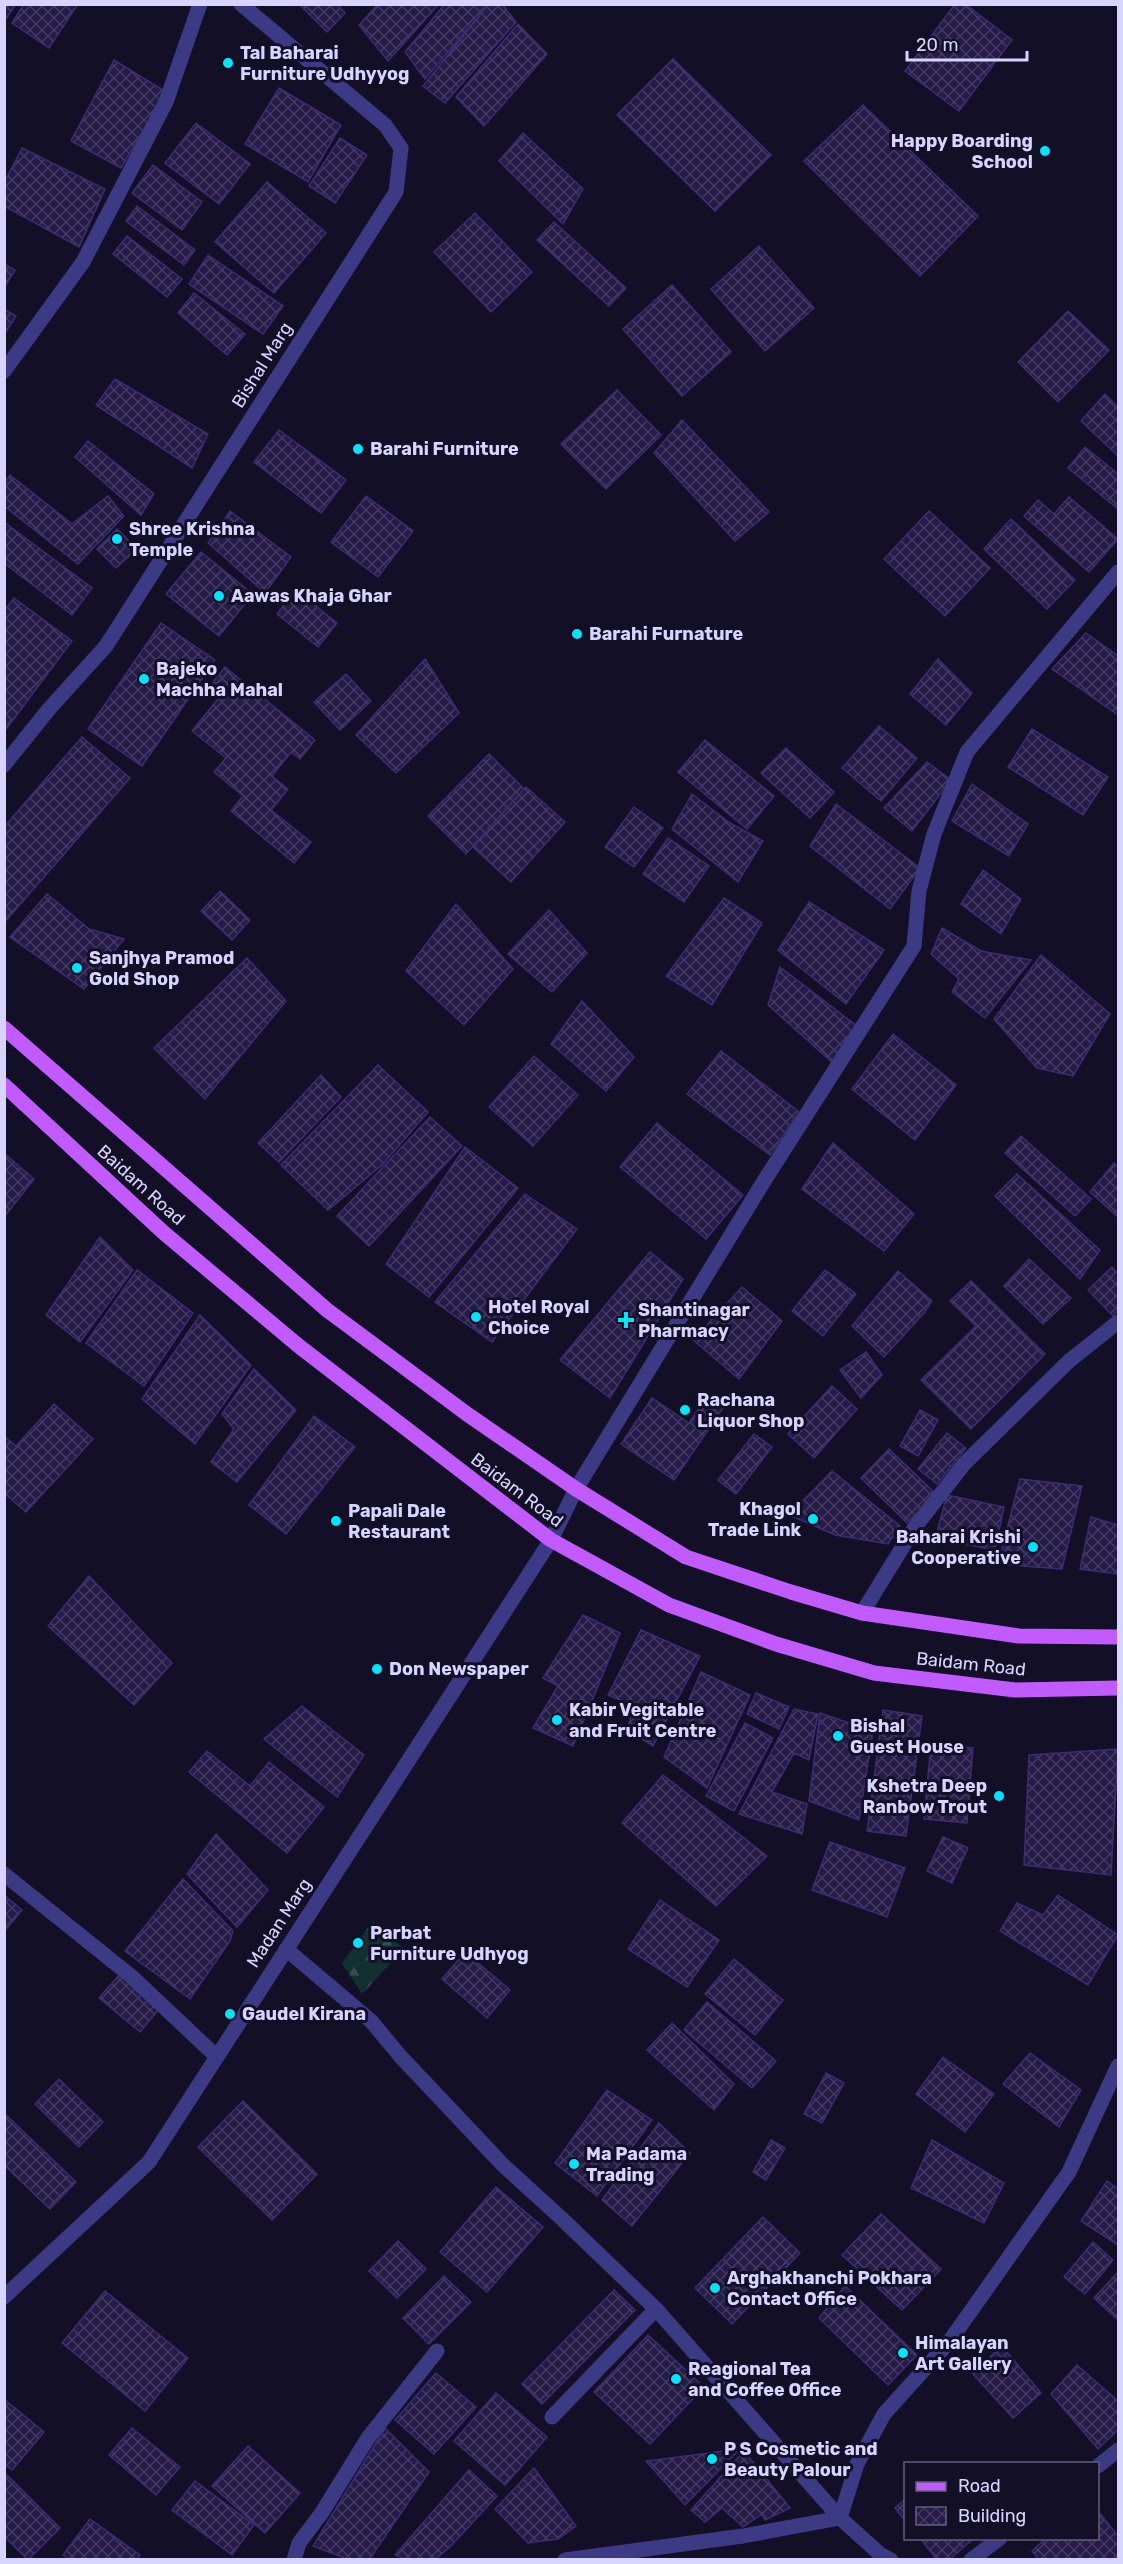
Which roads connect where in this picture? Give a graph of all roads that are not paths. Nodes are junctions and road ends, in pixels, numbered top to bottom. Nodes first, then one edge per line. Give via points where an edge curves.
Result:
1 (200, 4) edge
2 (241, 4) edge
3 (4, 371) edge
4 (1119, 572) edge
5 (4, 765) edge
6 (4, 1028) edge
7 (4, 1086) edge
8 (1119, 1322) edge
9 (576, 1489) junction
10 (550, 1540) junction
11 (862, 1613) junction
12 (1119, 1637) edge
13 (1119, 1688) edge
14 (4, 1874) edge
15 (286, 1949) junction
16 (216, 2056) junction
17 (1119, 2066) edge
18 (4, 2297) edge
19 (656, 2309) junction
20 (437, 2351) dead end
21 (552, 2417) dead end
22 (1119, 2450) edge
23 (1099, 2465) edge
24 (840, 2518) junction
25 (997, 2540) edge
26 (882, 2558) edge
27 (294, 2559) edge
28 (565, 2559) edge
29 (971, 2559) edge

1 - 3 street via 166,102 83,262
2 - 5 street, Bishal Marg via 384,125 401,148 396,192 106,646
4 - 9 street, Madan Marg via 967,752 934,834 919,891 914,946 764,1181
6 - 9 main road, Baidam Road via 327,1310
7 - 10 main road, Baidam Road via 164,1233 300,1347
8 - 11 street via 1069,1361 964,1464 915,1527
9 - 10 street, Madan Marg
9 - 11 main road, Baidam Road via 686,1557
10 - 13 main road, Baidam Road via 669,1605 776,1644 874,1673 1015,1689
10 - 15 street, Madan Marg
11 - 12 main road, Baidam Road via 1019,1636
14 - 16 street via 131,1976
15 - 16 street, Madan Marg
15 - 19 street via 371,2021 503,2165
16 - 18 street, Madan Marg via 148,2162
17 - 24 street via 1069,2172 949,2342 884,2414 857,2464
19 - 21 street
19 - 24 street
20 - 27 street via 368,2438 299,2543
22 - 23 street
24 - 26 street
24 - 28 street via 743,2536
25 - 29 street

